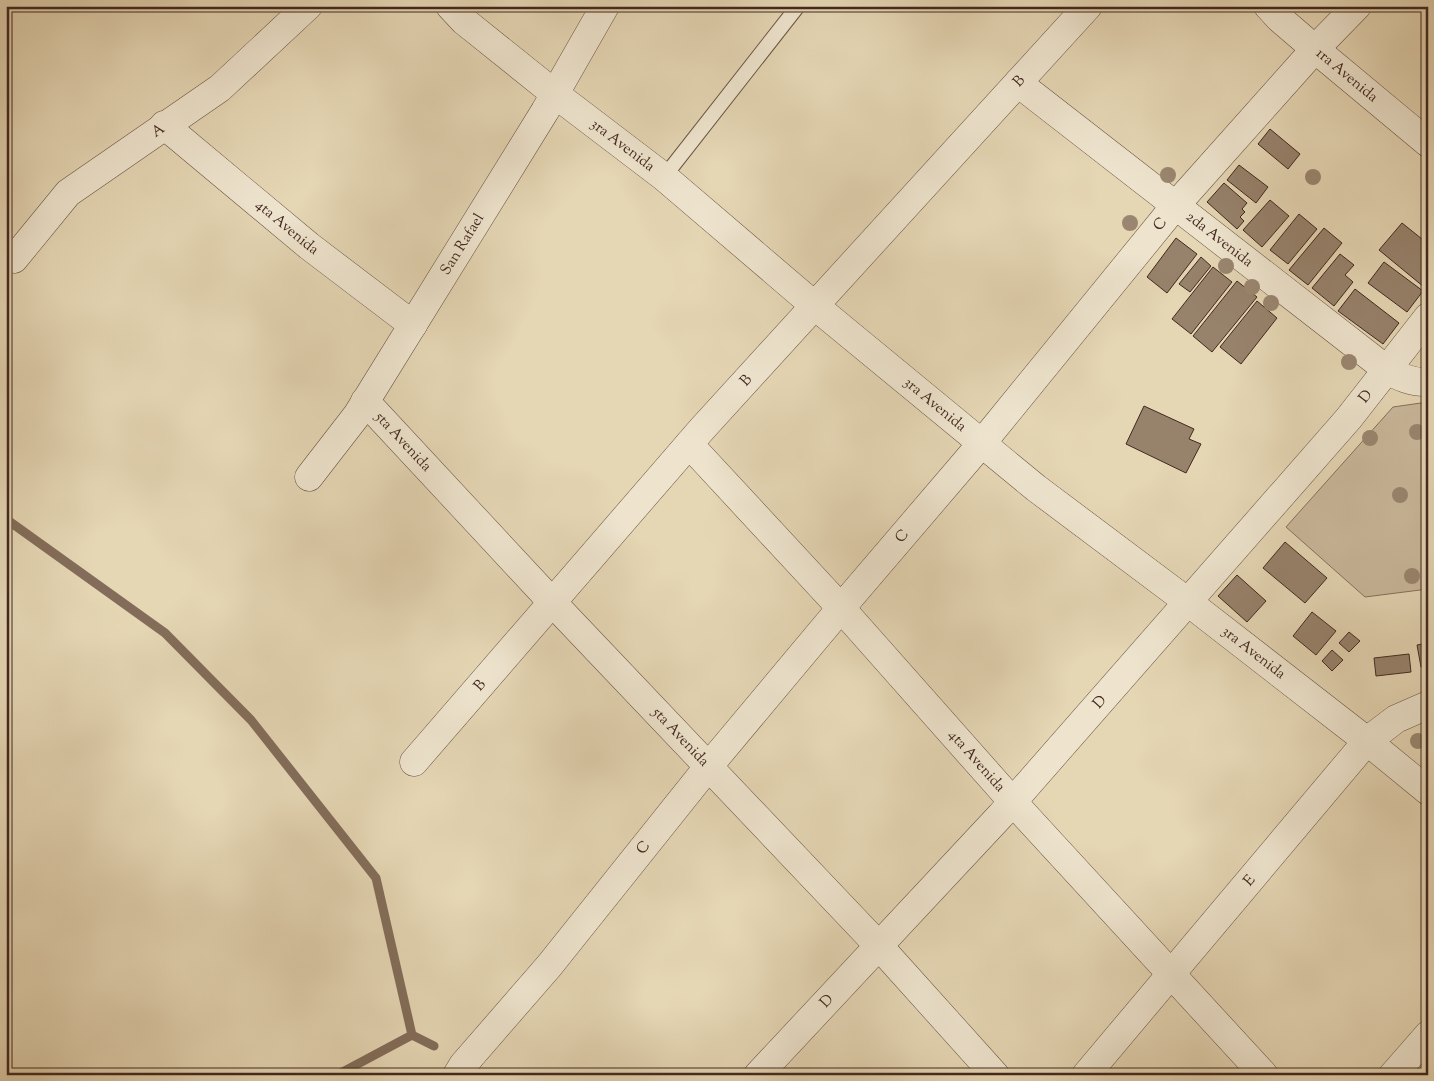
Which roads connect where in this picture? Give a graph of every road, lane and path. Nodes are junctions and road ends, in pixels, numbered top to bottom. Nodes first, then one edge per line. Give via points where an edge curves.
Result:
1 (308, 6) edge
2 (450, 6) edge
3 (605, 6) edge
4 (798, 6) edge
5 (1088, 6) edge
6 (1268, 6) edge
7 (1357, 6) edge
8 (1315, 50) junction
9 (1018, 83) junction
10 (555, 94) junction
11 (164, 125) junction
12 (1428, 143) edge
13 (664, 177) junction
14 (1176, 206) junction
15 (14, 259) dead end
16 (814, 306) junction
17 (1428, 317) edge
18 (413, 325) junction
19 (1386, 369) junction
20 (1428, 382) edge
21 (365, 401) junction
22 (982, 443) junction
23 (689, 444) junction
24 (309, 477) dead end
25 (552, 602) junction
26 (1188, 602) junction
27 (841, 608) junction
28 (1428, 705) edge
29 (1367, 741) junction
30 (414, 762) dead end
31 (708, 767) junction
32 (1428, 791) edge
33 (1012, 801) junction
34 (879, 946) junction
35 (1172, 974) junction
36 (1428, 1034) edge
37 (456, 1075) edge
38 (758, 1075) edge
39 (995, 1075) edge
40 (1086, 1075) edge
41 (1264, 1075) edge
42 (1393, 1075) edge

1 - 11 street, A via 220,88
2 - 10 street, 3ra Avenida via 464,21
3 - 10 street, San Rafael
4 - 13 lane
5 - 9 street, B
6 - 8 street, 1ra Avenida
7 - 8 street, C
8 - 12 street, 1ra Avenida
8 - 14 street, C
9 - 14 street, 2da Avenida
9 - 16 street, B
10 - 13 street, 3ra Avenida
10 - 18 street, San Rafael
11 - 15 street, A via 68,193
11 - 18 street, 4ta Avenida via 309,246
13 - 16 street, 3ra Avenida
14 - 19 street, 2da Avenida
14 - 22 street, C
16 - 22 street, 3ra Avenida
16 - 23 street, B
17 - 19 street, D
18 - 21 street, San Rafael
19 - 20 street, 2da Avenida via 1401,378
19 - 26 street, D via 1349,418
21 - 24 street, San Rafael
21 - 25 street, 5ta Avenida
22 - 26 street, 3ra Avenida via 1036,488
22 - 27 street, C
23 - 25 street, B
23 - 27 street, 4ta Avenida
25 - 30 street, B
25 - 31 street, 5ta Avenida
26 - 29 street, 3ra Avenida
26 - 33 street, D
27 - 31 street, C
27 - 33 street, 4ta Avenida
28 - 29 street, E via 1396,719
29 - 32 street, 3ra Avenida
29 - 35 street, E
31 - 34 street, 5ta Avenida
31 - 37 street, C via 549,966
33 - 34 street, D
33 - 35 street, 4ta Avenida
34 - 38 street, D
34 - 39 street, 5ta Avenida
35 - 40 street, E
35 - 41 street, 4ta Avenida
36 - 42 street

